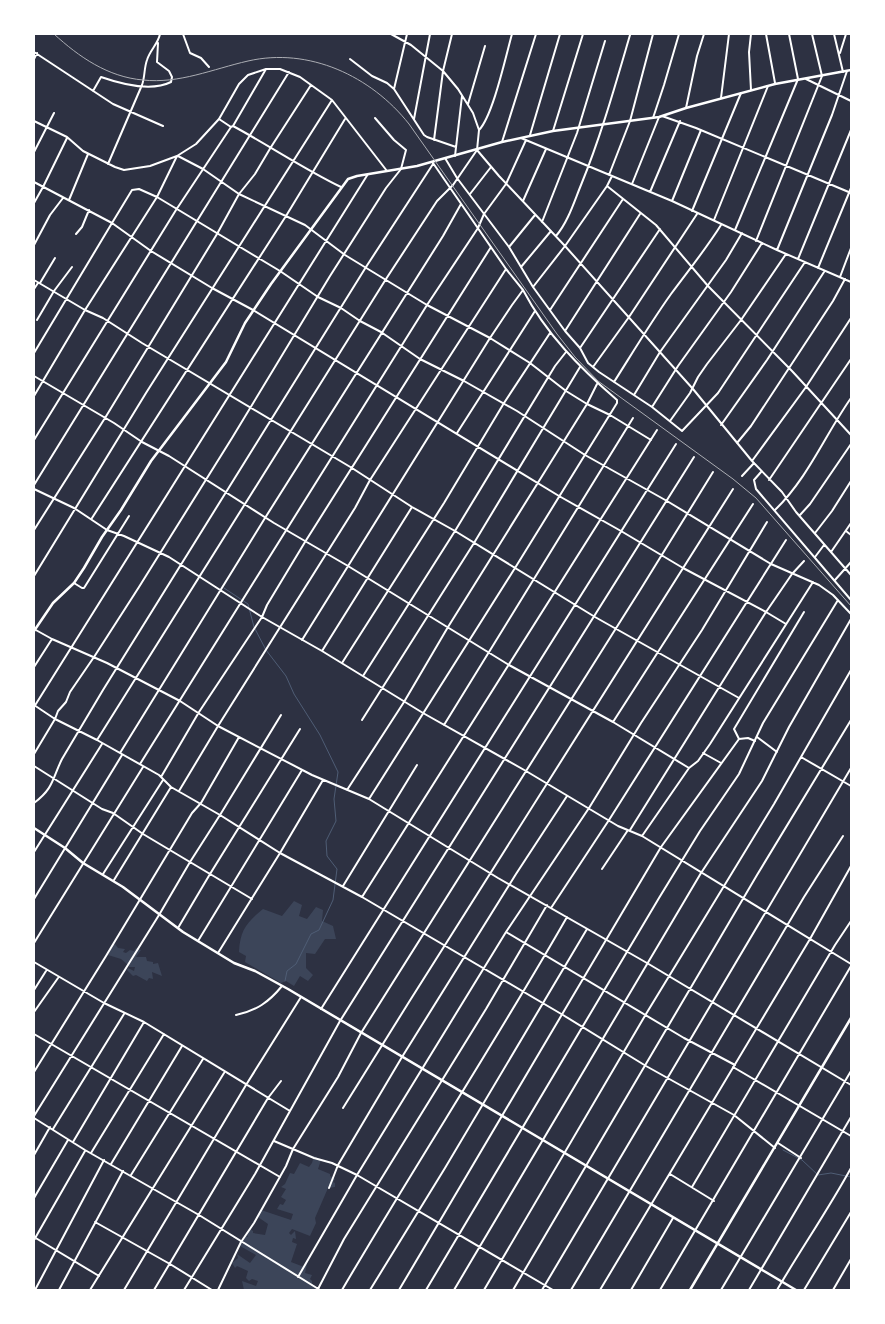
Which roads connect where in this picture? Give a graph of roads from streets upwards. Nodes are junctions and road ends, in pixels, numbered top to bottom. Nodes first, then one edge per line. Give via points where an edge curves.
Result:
1 (82, 34) edge
2 (95, 34) edge
3 (160, 34) edge
4 (183, 34) edge
5 (220, 34) edge
6 (231, 34) edge
7 (325, 34) edge
8 (340, 34) edge
9 (391, 34) edge
10 (407, 34) edge
11 (430, 34) edge
12 (452, 34) edge
13 (512, 34) edge
14 (536, 34) edge
15 (560, 34) edge
16 (583, 34) edge
17 (653, 34) edge
18 (679, 34) edge
19 (704, 34) edge
20 (729, 34) edge
21 (751, 34) edge
22 (766, 34) edge
23 (789, 34) edge
24 (812, 34) edge
25 (834, 34) edge
26 (846, 34) edge
27 (630, 35) dead end
28 (159, 41) junction
29 (405, 42) junction
30 (606, 42) dead end
31 (484, 46) dead end
32 (35, 53) edge
33 (839, 55) junction
34 (424, 57) junction
35 (34, 59) edge
36 (350, 59) dead end
37 (209, 66) dead end
38 (266, 69) junction
39 (851, 70) edge
40 (443, 71) junction
41 (847, 71) junction
42 (289, 72) junction
43 (843, 72) junction
44 (822, 76) junction
45 (804, 78) junction
46 (798, 79) junction
47 (312, 84) junction
48 (775, 84) junction
49 (142, 85) junction
50 (768, 86) junction
51 (819, 86) junction
52 (394, 89) junction
53 (751, 90) junction
54 (93, 92) junction
55 (741, 93) junction
56 (462, 95) junction
57 (838, 96) junction
58 (721, 98) junction
59 (332, 100) junction
60 (851, 101) edge
61 (468, 104) junction
62 (686, 108) junction
63 (54, 113) dead end
64 (131, 113) junction
65 (660, 116) junction
66 (375, 118) dead end
67 (653, 118) junction
68 (219, 119) junction
69 (345, 119) junction
70 (414, 119) junction
71 (34, 121) edge
72 (630, 121) junction
73 (680, 121) junction
74 (604, 125) junction
75 (163, 126) dead end
76 (232, 126) junction
77 (47, 128) junction
78 (578, 128) junction
79 (479, 130) junction
80 (701, 130) junction
81 (851, 130) edge
82 (552, 131) junction
83 (251, 135) junction
84 (530, 135) junction
85 (67, 137) junction
86 (521, 138) junction
87 (723, 139) junction
88 (434, 140) junction
89 (526, 140) junction
90 (502, 142) junction
91 (270, 146) junction
92 (456, 147) junction
93 (744, 147) junction
94 (546, 148) junction
95 (478, 150) junction
96 (34, 152) edge
97 (88, 154) junction
98 (178, 156) junction
99 (455, 156) junction
100 (567, 157) junction
101 (765, 157) junction
102 (445, 158) junction
103 (292, 161) junction
104 (433, 163) junction
105 (108, 164) junction
106 (588, 166) junction
107 (786, 166) junction
108 (491, 167) junction
109 (203, 169) junction
110 (401, 169) junction
111 (386, 171) junction
112 (312, 172) junction
113 (368, 174) junction
114 (807, 174) junction
115 (611, 176) junction
116 (457, 178) junction
117 (34, 182) edge
118 (222, 182) junction
119 (829, 183) junction
120 (506, 184) junction
121 (632, 184) junction
122 (607, 186) junction
123 (43, 187) junction
124 (341, 187) junction
125 (450, 188) junction
126 (851, 188) edge
127 (650, 192) junction
128 (850, 193) edge
129 (239, 194) junction
130 (470, 194) junction
131 (63, 197) junction
132 (156, 198) junction
133 (623, 199) junction
134 (69, 200) junction
135 (523, 201) junction
136 (672, 201) junction
137 (34, 203) edge
138 (461, 204) junction
139 (264, 207) junction
140 (89, 210) junction
141 (176, 210) junction
142 (692, 211) junction
143 (640, 213) junction
144 (697, 213) junction
145 (484, 214) junction
146 (535, 215) junction
147 (286, 216) junction
148 (714, 220) junction
149 (112, 222) junction
150 (197, 222) junction
151 (542, 222) junction
152 (722, 224) junction
153 (478, 228) junction
154 (311, 229) junction
155 (660, 229) junction
156 (735, 230) junction
157 (550, 231) junction
158 (76, 234) dead end
159 (217, 234) junction
160 (742, 234) junction
161 (132, 236) junction
162 (556, 236) junction
163 (325, 241) junction
164 (756, 241) junction
165 (762, 243) junction
166 (34, 245) edge
167 (565, 246) junction
168 (238, 247) junction
169 (491, 247) junction
170 (509, 247) junction
171 (675, 247) junction
172 (851, 248) edge
173 (777, 250) junction
174 (151, 251) junction
175 (786, 254) junction
176 (344, 255) junction
177 (55, 258) dead end
178 (258, 258) junction
179 (798, 259) junction
180 (805, 262) junction
181 (170, 263) junction
182 (581, 264) junction
183 (72, 267) dead end
184 (521, 267) junction
185 (366, 268) junction
186 (692, 268) junction
187 (818, 268) junction
188 (506, 269) junction
189 (280, 271) junction
190 (825, 271) junction
191 (191, 275) junction
192 (840, 277) junction
193 (386, 279) junction
194 (845, 279) junction
195 (34, 280) edge
196 (39, 282) junction
197 (596, 282) junction
198 (851, 282) edge
199 (298, 284) junction
200 (708, 286) junction
201 (533, 287) junction
202 (212, 288) junction
203 (34, 289) edge
204 (523, 290) junction
205 (54, 291) junction
206 (407, 292) junction
207 (233, 298) junction
208 (318, 298) junction
209 (66, 299) junction
210 (613, 300) junction
211 (724, 302) junction
212 (427, 305) junction
213 (341, 308) junction
214 (85, 310) junction
215 (253, 310) junction
216 (550, 310) junction
217 (535, 311) junction
218 (448, 316) junction
219 (629, 317) junction
220 (851, 318) edge
221 (37, 320) dead end
222 (107, 320) junction
223 (742, 320) junction
224 (360, 321) junction
225 (275, 323) junction
226 (467, 327) junction
227 (564, 331) junction
228 (381, 332) junction
229 (550, 332) junction
230 (127, 334) junction
231 (644, 334) junction
232 (295, 335) junction
233 (756, 335) junction
234 (490, 338) junction
235 (148, 346) junction
236 (401, 346) junction
237 (316, 348) junction
238 (580, 348) junction
239 (509, 351) junction
240 (566, 352) junction
241 (660, 352) junction
242 (772, 352) junction
243 (34, 353) edge
244 (169, 358) junction
245 (420, 359) junction
246 (335, 360) junction
247 (851, 360) edge
248 (530, 364) junction
249 (580, 367) junction
250 (593, 367) junction
251 (789, 368) junction
252 (187, 370) junction
253 (443, 370) junction
254 (675, 370) junction
255 (355, 373) junction
256 (34, 376) edge
257 (549, 377) junction
258 (464, 381) junction
259 (42, 382) junction
260 (614, 382) junction
261 (210, 384) junction
262 (597, 384) junction
263 (376, 386) junction
264 (806, 387) junction
265 (693, 389) junction
266 (566, 391) junction
267 (483, 392) junction
268 (63, 393) junction
269 (229, 395) junction
270 (634, 395) junction
271 (34, 396) edge
272 (396, 398) junction
273 (851, 398) edge
274 (504, 403) junction
275 (822, 403) junction
276 (587, 404) junction
277 (84, 405) junction
278 (705, 406) junction
279 (652, 407) junction
280 (250, 409) junction
281 (417, 409) junction
282 (610, 415) junction
283 (525, 416) junction
284 (105, 418) junction
285 (633, 418) dead end
286 (837, 420) junction
287 (271, 421) junction
288 (670, 421) junction
289 (437, 422) junction
290 (721, 425) junction
291 (628, 426) junction
292 (124, 429) junction
293 (543, 429) junction
294 (657, 430) dead end
295 (290, 432) junction
296 (456, 434) junction
297 (851, 435) edge
298 (34, 440) edge
299 (650, 440) junction
300 (142, 442) junction
301 (563, 442) junction
302 (737, 443) junction
303 (311, 444) junction
304 (676, 444) dead end
305 (851, 444) edge
306 (478, 447) junction
307 (159, 450) junction
308 (585, 455) junction
309 (332, 456) junction
310 (694, 457) dead end
311 (498, 460) junction
312 (753, 462) junction
313 (184, 466) junction
314 (604, 466) junction
315 (352, 468) junction
316 (517, 471) junction
317 (714, 472) dead end
318 (761, 472) junction
319 (742, 476) dead end
320 (206, 479) junction
321 (627, 479) junction
322 (370, 480) junction
323 (769, 480) junction
324 (851, 481) edge
325 (538, 483) junction
326 (34, 485) edge
327 (34, 489) edge
328 (732, 489) dead end
329 (646, 490) junction
330 (227, 493) junction
331 (392, 494) junction
332 (559, 496) junction
333 (54, 498) junction
334 (787, 498) junction
335 (667, 501) junction
336 (753, 504) dead end
337 (245, 505) junction
338 (412, 507) junction
339 (580, 507) junction
340 (74, 508) junction
341 (774, 510) junction
342 (688, 514) junction
343 (800, 515) junction
344 (129, 516) dead end
345 (92, 518) junction
346 (264, 518) junction
347 (434, 519) junction
348 (601, 520) junction
349 (768, 522) dead end
350 (851, 523) edge
351 (708, 526) junction
352 (34, 530) edge
353 (108, 530) junction
354 (286, 530) junction
355 (455, 531) junction
356 (621, 531) junction
357 (846, 531) junction
358 (118, 534) junction
359 (815, 534) junction
360 (851, 535) edge
361 (730, 539) junction
362 (786, 540) dead end
363 (305, 542) junction
364 (474, 543) junction
365 (640, 543) junction
366 (138, 544) junction
367 (825, 545) junction
368 (750, 551) junction
369 (831, 552) junction
370 (160, 553) junction
371 (326, 554) junction
372 (494, 555) junction
373 (662, 556) junction
374 (815, 557) junction
375 (804, 561) dead end
376 (851, 562) edge
377 (181, 564) junction
378 (771, 564) junction
379 (348, 566) junction
380 (515, 568) junction
381 (683, 568) junction
382 (845, 568) junction
383 (792, 574) junction
384 (851, 575) edge
385 (34, 576) edge
386 (200, 578) junction
387 (367, 578) junction
388 (534, 580) junction
389 (704, 580) junction
390 (834, 580) junction
391 (813, 582) junction
392 (74, 584) junction
393 (219, 589) junction
394 (387, 590) junction
395 (726, 590) junction
396 (554, 592) junction
397 (851, 599) edge
398 (838, 600) junction
399 (240, 602) junction
400 (747, 602) junction
401 (408, 603) junction
402 (575, 604) junction
403 (766, 612) junction
404 (804, 612) dead end
405 (851, 614) edge
406 (427, 615) junction
407 (262, 617) junction
408 (595, 617) junction
409 (851, 619) edge
410 (786, 624) junction
411 (280, 627) junction
412 (448, 627) junction
413 (615, 628) junction
414 (34, 629) edge
415 (52, 639) junction
416 (302, 640) junction
417 (470, 640) junction
418 (637, 641) junction
419 (72, 648) junction
420 (322, 651) junction
421 (489, 651) junction
422 (658, 652) junction
423 (94, 657) junction
424 (342, 663) junction
425 (509, 665) junction
426 (679, 666) junction
427 (34, 667) edge
428 (116, 668) junction
429 (851, 670) edge
430 (363, 676) junction
431 (530, 676) junction
432 (700, 677) junction
433 (136, 678) junction
434 (382, 688) junction
435 (550, 688) junction
436 (720, 688) junction
437 (159, 691) junction
438 (739, 698) junction
439 (571, 700) junction
440 (180, 702) junction
441 (404, 702) junction
442 (34, 706) edge
443 (592, 711) junction
444 (199, 712) junction
445 (281, 714) dead end
446 (423, 714) junction
447 (55, 720) junction
448 (362, 720) dead end
449 (851, 720) edge
450 (613, 722) junction
451 (444, 725) junction
452 (218, 726) junction
453 (300, 729) dead end
454 (78, 732) junction
455 (464, 736) junction
456 (634, 736) junction
457 (239, 737) junction
458 (757, 737) junction
459 (740, 739) junction
460 (98, 740) junction
461 (756, 741) junction
462 (102, 743) junction
463 (655, 747) junction
464 (260, 748) junction
465 (485, 748) junction
466 (777, 752) junction
467 (704, 753) junction
468 (34, 754) edge
469 (121, 754) junction
470 (801, 756) junction
471 (282, 758) junction
472 (504, 759) junction
473 (675, 759) junction
474 (720, 763) junction
475 (417, 765) dead end
476 (34, 766) edge
477 (141, 766) junction
478 (690, 768) junction
479 (851, 768) edge
480 (823, 769) junction
481 (303, 770) junction
482 (526, 771) junction
483 (161, 776) junction
484 (55, 779) junction
485 (163, 780) junction
486 (323, 780) junction
487 (843, 781) junction
488 (546, 783) junction
489 (851, 786) edge
490 (171, 787) junction
491 (74, 790) junction
492 (347, 790) junction
493 (179, 792) junction
494 (568, 795) junction
495 (369, 800) junction
496 (92, 802) junction
497 (34, 803) edge
498 (201, 803) junction
499 (589, 808) junction
500 (388, 812) junction
501 (113, 813) junction
502 (220, 815) junction
503 (609, 820) junction
504 (408, 824) junction
505 (132, 827) junction
506 (34, 828) edge
507 (239, 828) junction
508 (629, 830) junction
509 (45, 834) junction
510 (142, 834) junction
511 (430, 836) junction
512 (642, 836) junction
513 (842, 836) dead end
514 (259, 840) junction
515 (661, 847) junction
516 (65, 848) junction
517 (449, 848) junction
518 (170, 850) junction
519 (34, 852) edge
520 (280, 854) junction
521 (469, 861) junction
522 (190, 862) junction
523 (681, 862) junction
524 (83, 863) junction
525 (851, 866) edge
526 (602, 869) dead end
527 (490, 873) junction
528 (103, 874) junction
529 (210, 874) junction
530 (701, 874) junction
531 (114, 880) junction
532 (509, 884) junction
533 (232, 886) junction
534 (342, 886) junction
535 (723, 886) junction
536 (530, 896) junction
537 (362, 897) junction
538 (34, 899) edge
539 (252, 899) junction
540 (744, 899) junction
541 (140, 900) junction
542 (547, 905) junction
543 (551, 908) junction
544 (382, 909) junction
545 (766, 912) junction
546 (160, 915) junction
547 (567, 917) junction
548 (403, 921) junction
549 (851, 921) edge
550 (788, 925) junction
551 (178, 928) junction
552 (587, 929) junction
553 (506, 932) junction
554 (423, 933) junction
555 (810, 939) junction
556 (607, 940) junction
557 (198, 941) junction
558 (526, 943) junction
559 (34, 944) edge
560 (444, 946) junction
561 (627, 952) junction
562 (831, 952) junction
563 (218, 953) junction
564 (545, 954) junction
565 (464, 958) junction
566 (34, 962) edge
567 (648, 963) junction
568 (851, 965) edge
569 (565, 966) junction
570 (47, 970) junction
571 (484, 970) junction
572 (670, 976) junction
573 (59, 977) junction
574 (584, 978) junction
575 (503, 981) junction
576 (282, 986) junction
577 (605, 989) junction
578 (691, 989) junction
579 (34, 990) edge
580 (84, 991) junction
581 (523, 992) junction
582 (301, 997) junction
583 (625, 1001) junction
584 (104, 1002) junction
585 (713, 1002) junction
586 (543, 1004) junction
587 (321, 1009) junction
588 (34, 1012) edge
589 (124, 1013) junction
590 (646, 1014) junction
591 (236, 1015) dead end
592 (563, 1015) junction
593 (735, 1016) junction
594 (851, 1018) edge
595 (340, 1021) junction
596 (144, 1022) junction
597 (582, 1027) junction
598 (668, 1028) junction
599 (756, 1029) junction
600 (361, 1032) junction
601 (34, 1034) edge
602 (164, 1034) junction
603 (603, 1040) junction
604 (690, 1041) junction
605 (778, 1042) junction
606 (52, 1044) junction
607 (383, 1045) junction
608 (182, 1046) junction
609 (712, 1052) junction
610 (625, 1053) junction
611 (800, 1054) junction
612 (71, 1055) junction
613 (402, 1057) junction
614 (203, 1059) junction
615 (646, 1066) junction
616 (734, 1066) junction
617 (91, 1067) junction
618 (423, 1068) junction
619 (822, 1068) junction
620 (851, 1071) edge
621 (34, 1072) edge
622 (224, 1072) junction
623 (111, 1078) junction
624 (667, 1078) junction
625 (442, 1080) junction
626 (756, 1080) junction
627 (281, 1081) dead end
628 (845, 1081) junction
629 (246, 1085) junction
630 (851, 1085) edge
631 (130, 1090) junction
632 (690, 1090) junction
633 (462, 1092) junction
634 (777, 1092) junction
635 (268, 1098) junction
636 (149, 1102) junction
637 (483, 1104) junction
638 (711, 1104) junction
639 (799, 1105) junction
640 (343, 1108) dead end
641 (290, 1111) junction
642 (170, 1113) junction
643 (734, 1115) junction
644 (34, 1117) edge
645 (503, 1117) junction
646 (851, 1117) edge
647 (823, 1120) junction
648 (191, 1126) junction
649 (51, 1128) junction
650 (522, 1128) junction
651 (843, 1131) junction
652 (755, 1132) junction
653 (851, 1136) edge
654 (69, 1140) junction
655 (214, 1140) junction
656 (543, 1140) junction
657 (274, 1141) junction
658 (73, 1142) junction
659 (778, 1143) junction
660 (775, 1148) junction
661 (293, 1149) junction
662 (85, 1150) junction
663 (92, 1153) junction
664 (237, 1153) junction
665 (564, 1153) junction
666 (34, 1155) edge
667 (801, 1158) junction
668 (104, 1160) junction
669 (111, 1164) junction
670 (338, 1165) junction
671 (259, 1166) junction
672 (587, 1166) junction
673 (851, 1168) edge
674 (123, 1171) junction
675 (670, 1174) junction
676 (131, 1175) junction
677 (357, 1175) junction
678 (280, 1177) junction
679 (607, 1179) junction
680 (377, 1187) junction
681 (692, 1187) junction
682 (329, 1188) dead end
683 (151, 1189) junction
684 (630, 1192) junction
685 (34, 1198) edge
686 (396, 1198) junction
687 (714, 1201) junction
688 (177, 1202) junction
689 (651, 1205) junction
690 (418, 1212) junction
691 (851, 1212) edge
692 (198, 1215) junction
693 (673, 1218) junction
694 (95, 1222) junction
695 (440, 1223) junction
696 (220, 1228) junction
697 (695, 1231) junction
698 (460, 1235) junction
699 (123, 1237) junction
700 (34, 1238) edge
701 (241, 1242) junction
702 (717, 1244) junction
703 (480, 1247) junction
704 (56, 1250) junction
705 (147, 1251) junction
706 (740, 1257) junction
707 (851, 1259) edge
708 (502, 1260) junction
709 (74, 1261) junction
710 (170, 1264) junction
711 (761, 1270) junction
712 (524, 1272) junction
713 (99, 1276) junction
714 (192, 1277) junction
715 (298, 1277) junction
716 (782, 1281) junction
717 (545, 1286) junction
718 (34, 1290) edge
719 (59, 1290) edge
720 (91, 1290) edge
721 (124, 1290) edge
722 (154, 1290) edge
723 (184, 1290) edge
724 (212, 1290) edge
725 (218, 1290) edge
726 (319, 1290) edge
727 (342, 1290) edge
728 (370, 1290) edge
729 (400, 1290) edge
730 (426, 1290) edge
731 (454, 1290) edge
732 (484, 1290) edge
733 (513, 1290) edge
734 (542, 1290) edge
735 (553, 1290) edge
736 (571, 1290) edge
737 (600, 1290) edge
738 (631, 1290) edge
739 (660, 1290) edge
740 (690, 1290) edge
741 (721, 1290) edge
742 (749, 1290) edge
743 (777, 1290) edge
744 (796, 1290) edge
745 (804, 1290) edge
746 (832, 1290) edge

1 - 2 street
3 - 28 street
4 - 37 street via 190,53
5 - 6 street
7 - 8 street
9 - 29 street
10 - 29 street
11 - 34 street
12 - 40 street
13 - 79 street via 495,93
14 - 90 street
15 - 84 street
16 - 82 street
17 - 72 street
18 - 67 street
19 - 62 street
20 - 58 street
21 - 53 street
22 - 48 street
23 - 46 street
24 - 44 street
25 - 33 street
26 - 33 street
27 - 74 street
28 - 49 street via 146,62
28 - 49 street via 157,62 171,74 171,82 160,86
29 - 34 street
29 - 52 street
30 - 78 street
31 - 61 street
32 - 35 street
32 - 54 street
33 - 43 street
34 - 40 street
34 - 70 street
36 - 52 street
38 - 42 street
38 - 68 street via 252,73 239,84
38 - 76 street
39 - 41 street
40 - 56 street
40 - 88 street
41 - 43 street
41 - 57 street
42 - 47 street
42 - 83 street
43 - 44 street
44 - 45 street
44 - 51 street
45 - 46 street
45 - 51 street
46 - 48 street
46 - 101 street
47 - 59 street
47 - 91 street
48 - 50 street
49 - 54 street via 101,77
49 - 64 street
50 - 53 street
50 - 93 street
51 - 57 street
51 - 107 street
52 - 70 street
53 - 55 street
54 - 64 street
55 - 58 street
55 - 87 street
56 - 61 street
56 - 92 street
57 - 60 street
57 - 114 street
58 - 62 street
59 - 69 street
59 - 103 street
61 - 79 street
62 - 65 street
63 - 77 street
64 - 75 street
64 - 105 street
65 - 67 street
65 - 73 street
65 - 121 street
66 - 110 street via 406,150
67 - 72 street
68 - 76 street
68 - 98 street via 196,144
69 - 111 street
69 - 112 street
70 - 88 street via 424,134
71 - 77 street
72 - 74 street
72 - 115 street
73 - 80 street
73 - 127 street
74 - 78 street
74 - 106 street
76 - 83 street
76 - 109 street
77 - 85 street
77 - 96 street
78 - 82 street
78 - 100 street
79 - 95 street
80 - 87 street
80 - 136 street
81 - 119 street
82 - 84 street
83 - 91 street
83 - 118 street
84 - 86 street
85 - 97 street
85 - 123 street
86 - 89 street
86 - 90 street
87 - 93 street
87 - 142 street
88 - 92 street
89 - 94 street
89 - 120 street
90 - 95 street
91 - 103 street
91 - 129 street via 255,174
92 - 99 street
93 - 101 street
93 - 148 street
94 - 100 street
94 - 135 street
95 - 99 street
95 - 108 street
95 - 116 street
97 - 105 street
97 - 134 street
98 - 105 street via 166,162 124,170
98 - 109 street
98 - 132 street
99 - 102 street
100 - 106 street
100 - 151 street
101 - 107 street
101 - 156 street
102 - 104 street
102 - 116 street
103 - 112 street
103 - 139 street
104 - 110 street
104 - 125 street
104 - 185 street
106 - 115 street
106 - 162 street via 573,206
107 - 114 street
107 - 164 street
108 - 120 street
108 - 130 street
109 - 118 street
109 - 141 street
110 - 111 street
110 - 176 street
111 - 113 street
112 - 124 street
112 - 147 street
113 - 124 street via 352,177
113 - 163 street
114 - 119 street
114 - 173 street
115 - 121 street
115 - 122 street
116 - 125 street
116 - 130 street
117 - 123 street
118 - 129 street
118 - 150 street
119 - 128 street
119 - 179 street
120 - 135 street
120 - 145 street
121 - 127 street
122 - 133 street
122 - 167 street
123 - 131 street
123 - 137 street
124 - 154 street
125 - 138 street
125 - 193 street via 437,202
126 - 128 street
127 - 136 street
128 - 187 street
129 - 139 street
129 - 159 street
130 - 145 street
131 - 134 street
131 - 166 street
132 - 141 street
132 - 149 street via 135,188
132 - 161 street
133 - 143 street
133 - 182 street
134 - 140 street
135 - 146 street
136 - 142 street
138 - 153 street
138 - 206 street
139 - 147 street
139 - 168 street
140 - 149 street
140 - 158 street
141 - 150 street
141 - 174 street
142 - 144 street
143 - 155 street
143 - 197 street
144 - 148 street
144 - 171 street
145 - 153 street
145 - 170 street
146 - 151 street
146 - 170 street
147 - 154 street
147 - 178 street
148 - 152 street
149 - 161 street
149 - 209 street
150 - 159 street
150 - 181 street
151 - 157 street
152 - 156 street
152 - 186 street
153 - 169 street
153 - 212 street
154 - 163 street
154 - 189 street
155 - 171 street
155 - 210 street
156 - 160 street
157 - 162 street
157 - 184 street
159 - 168 street
159 - 191 street
160 - 164 street
160 - 200 street
161 - 174 street
161 - 214 street
162 - 167 street
163 - 176 street
163 - 199 street
164 - 165 street
165 - 173 street
165 - 211 street
167 - 182 street
167 - 201 street
168 - 178 street
168 - 202 street
169 - 188 street
169 - 218 street
170 - 184 street
171 - 186 street
171 - 219 street
172 - 192 street
173 - 175 street
174 - 181 street
174 - 222 street
175 - 179 street
175 - 223 street
176 - 185 street
176 - 208 street
177 - 196 street
178 - 189 street
178 - 207 street
179 - 180 street
180 - 187 street
180 - 233 street
181 - 191 street
181 - 230 street
182 - 197 street
182 - 216 street
183 - 205 street
184 - 201 street
185 - 193 street
185 - 213 street
186 - 200 street
186 - 231 street
187 - 190 street
188 - 204 street
188 - 226 street
189 - 199 street
189 - 215 street
190 - 192 street
190 - 242 street
191 - 202 street
191 - 235 street
192 - 194 street
193 - 206 street
193 - 224 street
194 - 198 street
194 - 251 street
195 - 196 street
196 - 203 street
196 - 205 street
197 - 210 street
197 - 227 street
199 - 208 street
199 - 225 street
200 - 211 street
200 - 241 street
201 - 216 street
202 - 207 street
202 - 244 street
204 - 217 street
204 - 234 street
205 - 209 street
205 - 221 street
206 - 212 street
206 - 228 street
207 - 215 street
207 - 252 street
208 - 213 street
208 - 232 street
209 - 214 street
209 - 243 street
210 - 219 street
210 - 238 street
211 - 223 street
211 - 254 street
212 - 218 street
212 - 236 street
213 - 224 street
213 - 237 street
214 - 222 street
214 - 259 street
215 - 225 street
215 - 261 street via 229,357
216 - 227 street
217 - 229 street
217 - 239 street
218 - 226 street
218 - 245 street
219 - 231 street
219 - 250 street
220 - 264 street
222 - 230 street
222 - 268 street
223 - 233 street
223 - 265 street via 707,364
224 - 228 street
224 - 246 street
225 - 232 street
225 - 269 street
226 - 234 street
226 - 253 street
227 - 238 street
228 - 236 street
228 - 255 street
229 - 240 street
229 - 248 street
230 - 235 street
230 - 277 street
231 - 241 street
231 - 260 street
232 - 237 street
232 - 280 street
233 - 242 street
233 - 278 street via 718,393
234 - 239 street
234 - 258 street
235 - 244 street
235 - 284 street
236 - 245 street
236 - 263 street
237 - 246 street
237 - 287 street
238 - 250 street
239 - 248 street
239 - 267 street
240 - 249 street
240 - 257 street
241 - 254 street
241 - 270 street
242 - 251 street
242 - 290 street
244 - 252 street
244 - 292 street
245 - 253 street
245 - 272 street
246 - 255 street
246 - 295 street
247 - 275 street
248 - 257 street
248 - 274 street
249 - 262 street
249 - 266 street
250 - 260 street
251 - 264 street
251 - 302 street via 752,426
252 - 261 street
252 - 300 street
253 - 258 street
253 - 281 street
254 - 265 street
254 - 279 street
255 - 263 street
255 - 303 street
256 - 259 street
257 - 266 street
257 - 283 street
258 - 267 street
258 - 289 street
259 - 268 street
259 - 271 street
260 - 270 street
261 - 269 street
261 - 307 street
262 - 276 street
262 - 282 street via 618,401
263 - 272 street
263 - 309 street
264 - 275 street
264 - 312 street
265 - 278 street
265 - 288 street
266 - 276 street
266 - 293 street
267 - 274 street
267 - 296 street
268 - 277 street
268 - 298 street
269 - 280 street
269 - 313 street
270 - 279 street
272 - 281 street
272 - 315 street
273 - 286 street
274 - 283 street
274 - 306 street
275 - 286 street
275 - 323 street
276 - 282 street
276 - 301 street
277 - 284 street
277 - 326 street
278 - 288 street via 684,431
278 - 290 street
279 - 288 street
280 - 287 street
280 - 320 street
281 - 289 street
281 - 322 street
282 - 291 street
282 - 308 street
283 - 293 street
283 - 311 street
284 - 292 street
284 - 333 street
285 - 291 street
286 - 297 street
286 - 334 street
287 - 295 street
287 - 330 street
289 - 296 street
289 - 331 street
290 - 302 street
291 - 299 street
291 - 314 street
292 - 300 street
292 - 340 street
293 - 301 street
293 - 316 street
294 - 299 street
295 - 303 street
295 - 337 street
296 - 306 street
299 - 321 street
300 - 307 street
300 - 345 street
301 - 308 street
301 - 325 street
302 - 312 street
303 - 309 street
303 - 346 street
304 - 329 street
305 - 343 street
306 - 311 street
306 - 347 street
307 - 313 street
307 - 353 street
308 - 314 street
308 - 332 street
309 - 315 street
309 - 354 street
310 - 335 street
311 - 316 street
311 - 355 street
312 - 318 street
312 - 319 street
313 - 320 street
313 - 366 street
314 - 321 street
314 - 339 street
315 - 322 street
315 - 363 street
316 - 325 street
316 - 364 street
317 - 342 street
318 - 323 street
318 - 341 street via 754,480 754,486
320 - 330 street
320 - 370 street
321 - 329 street
321 - 348 street
322 - 331 street
322 - 371 street
323 - 334 street
324 - 359 street
325 - 332 street
325 - 372 street
327 - 333 street
328 - 351 street
329 - 335 street
329 - 356 street
330 - 337 street
330 - 377 street
331 - 338 street
331 - 379 street
332 - 339 street
332 - 380 street
333 - 340 street
333 - 352 street
334 - 341 street
334 - 343 street
335 - 342 street
335 - 365 street
336 - 361 street
337 - 346 street
337 - 386 street
338 - 347 street
338 - 387 street
339 - 348 street
339 - 388 street
340 - 345 street
340 - 385 street
341 - 374 street
342 - 351 street
342 - 373 street
343 - 359 street
344 - 358 street
345 - 353 street
346 - 354 street
346 - 393 street
347 - 355 street
347 - 394 street
348 - 356 street
348 - 396 street
349 - 368 street
350 - 357 street
351 - 361 street
351 - 381 street
353 - 358 street
353 - 392 street
354 - 363 street
354 - 399 street
355 - 364 street
355 - 401 street
356 - 365 street
356 - 402 street
357 - 360 street
357 - 369 street
358 - 366 street
358 - 392 street via 84,588
359 - 367 street
361 - 368 street
361 - 389 street
362 - 378 street
363 - 371 street
363 - 407 street
364 - 372 street
364 - 406 street
365 - 373 street
365 - 408 street
366 - 370 street
366 - 419 street
367 - 369 street
367 - 374 street
368 - 378 street
368 - 395 street
369 - 382 street
370 - 377 street
370 - 423 street
371 - 379 street
371 - 411 street
372 - 380 street
372 - 412 street
373 - 381 street
373 - 413 street
374 - 390 street
375 - 383 street
376 - 382 street
377 - 386 street
377 - 428 street
378 - 383 street
378 - 400 street
379 - 387 street
379 - 416 street
380 - 388 street
380 - 417 street
381 - 389 street
381 - 418 street
382 - 384 street
382 - 390 street
383 - 391 street
383 - 403 street
386 - 393 street
386 - 433 street
387 - 394 street
387 - 420 street
388 - 396 street
388 - 421 street
389 - 395 street
389 - 422 street
390 - 397 street
391 - 398 street
391 - 410 street
392 - 414 street via 53,603
393 - 399 street
393 - 437 street
394 - 401 street
394 - 424 street
395 - 400 street
395 - 426 street
396 - 402 street
396 - 425 street
398 - 405 street
398 - 458 street
399 - 407 street
399 - 440 street
400 - 403 street
400 - 432 street
401 - 406 street
401 - 430 street
402 - 408 street
402 - 431 street
403 - 410 street
403 - 436 street
404 - 459 street via 734,729
406 - 412 street
406 - 434 street
407 - 411 street
407 - 444 street
408 - 413 street
408 - 435 street
409 - 466 street
410 - 438 street
411 - 416 street
411 - 452 street
412 - 417 street
412 - 441 street
413 - 418 street
413 - 439 street
414 - 415 street
415 - 419 street
415 - 427 street
416 - 420 street
417 - 421 street
417 - 446 street
418 - 422 street
418 - 443 street
419 - 423 street
419 - 442 street
420 - 424 street
421 - 425 street
421 - 451 street
422 - 426 street
422 - 450 street
423 - 428 street
423 - 447 street
424 - 430 street
425 - 431 street
425 - 455 street
426 - 432 street
426 - 456 street
428 - 433 street
428 - 454 street
429 - 470 street
430 - 434 street
431 - 435 street
431 - 465 street
432 - 436 street
432 - 463 street
433 - 437 street
433 - 460 street
434 - 441 street
434 - 448 street
435 - 439 street
435 - 472 street
436 - 438 street
436 - 473 street
437 - 440 street
437 - 469 street
438 - 467 street
439 - 443 street
439 - 482 street
440 - 444 street
440 - 477 street
441 - 446 street
441 - 492 street
442 - 447 street
443 - 450 street
443 - 488 street
444 - 452 street
444 - 483 street
445 - 464 street
446 - 451 street
446 - 495 street
447 - 454 street
447 - 468 street
449 - 480 street
450 - 456 street
451 - 455 street
452 - 457 street
452 - 493 street
453 - 471 street
454 - 460 street
454 - 484 street via 57,768
455 - 465 street
455 - 504 street
456 - 463 street
456 - 499 street
457 - 464 street
457 - 498 street
458 - 461 street
458 - 466 street
459 - 461 street
459 - 474 street
460 - 462 street
461 - 523 street via 731,787
462 - 469 street
462 - 491 street
463 - 473 street
463 - 503 street
464 - 471 street
464 - 502 street
465 - 472 street
465 - 511 street
466 - 530 street via 757,789
467 - 474 street
467 - 478 street
469 - 477 street
469 - 496 street
470 - 480 street
470 - 535 street
471 - 481 street
471 - 507 street
472 - 482 street
472 - 517 street
473 - 478 street
473 - 508 street
474 - 515 street
475 - 500 street
476 - 484 street
477 - 483 street
477 - 501 street
478 - 512 street
479 - 487 street
480 - 487 street
480 - 540 street
481 - 486 street
481 - 514 street
482 - 488 street
482 - 521 street
483 - 485 street
484 - 491 street
484 - 497 street via 44,796
485 - 490 street
485 - 505 street
486 - 492 street
486 - 520 street
487 - 489 street
487 - 545 street
488 - 494 street
488 - 527 street
490 - 493 street
490 - 510 street
491 - 496 street
491 - 509 street
492 - 495 street
493 - 498 street
494 - 499 street
494 - 532 street
495 - 500 street
496 - 501 street
496 - 516 street
498 - 502 street
498 - 518 street
499 - 503 street
499 - 536 street
500 - 504 street
500 - 534 street
501 - 505 street
501 - 524 street
502 - 507 street
502 - 522 street
503 - 508 street
503 - 543 street
504 - 511 street
504 - 537 street
505 - 510 street
505 - 528 street
506 - 509 street
507 - 514 street
507 - 529 street
508 - 512 street
508 - 526 street
509 - 516 street
509 - 519 street
510 - 518 street
510 - 531 street
511 - 517 street
511 - 544 street
512 - 515 street
513 - 550 street
514 - 520 street
514 - 533 street
515 - 523 street
515 - 556 street
516 - 524 street
516 - 538 street
517 - 521 street
517 - 548 street
518 - 522 street
518 - 541 street
520 - 534 street
520 - 539 street
521 - 527 street
521 - 554 street
522 - 529 street
522 - 546 street
523 - 530 street
523 - 561 street
524 - 528 street
524 - 559 street
525 - 555 street
527 - 532 street
527 - 560 street
528 - 531 street
529 - 533 street
529 - 551 street
530 - 535 street
530 - 567 street
531 - 541 street
532 - 536 street
532 - 565 street
533 - 539 street
533 - 557 street
534 - 537 street
535 - 540 street
535 - 572 street
536 - 542 street
536 - 553 street
537 - 544 street
539 - 563 street
540 - 545 street
540 - 578 street
541 - 546 street
541 - 580 street
542 - 543 street
542 - 558 street
543 - 547 street
544 - 548 street
544 - 587 street
545 - 550 street
545 - 585 street
546 - 551 street
546 - 584 street
547 - 552 street
547 - 564 street
548 - 554 street
548 - 595 street
549 - 562 street
550 - 555 street
550 - 593 street
551 - 557 street
552 - 556 street
552 - 569 street
553 - 558 street
553 - 571 street
554 - 560 street
554 - 600 street
555 - 562 street
555 - 599 street
556 - 561 street
556 - 574 street
557 - 563 street
558 - 564 street
558 - 575 street
560 - 565 street
560 - 607 street
561 - 567 street
561 - 577 street
562 - 568 street
562 - 605 street
563 - 576 street
564 - 569 street
564 - 581 street
565 - 571 street
565 - 613 street
566 - 570 street
567 - 572 street
567 - 583 street
568 - 611 street
569 - 574 street
569 - 586 street
570 - 573 street
570 - 579 street
571 - 575 street
571 - 618 street
572 - 578 street
572 - 590 street
573 - 580 street
573 - 588 street
574 - 577 street
574 - 592 street
575 - 581 street
575 - 625 street
576 - 582 street
576 - 591 street via 262,1006
577 - 583 street
577 - 597 street
578 - 585 street
578 - 598 street
580 - 584 street
580 - 606 street
581 - 586 street
581 - 633 street
582 - 587 street
582 - 629 street
583 - 590 street
583 - 603 street
584 - 589 street
584 - 612 street
585 - 593 street
585 - 604 street
586 - 592 street
586 - 637 street
587 - 595 street
589 - 596 street
589 - 617 street
590 - 598 street
590 - 610 street
592 - 597 street
592 - 645 street
593 - 599 street
593 - 609 street
594 - 619 street
595 - 600 street
595 - 641 street
596 - 602 street
596 - 623 street
597 - 603 street
597 - 650 street
598 - 604 street
598 - 615 street
599 - 605 street
599 - 616 street
600 - 607 street
600 - 661 street via 338,1077
601 - 606 street
602 - 608 street
602 - 631 street
603 - 610 street
603 - 656 street
604 - 609 street
604 - 624 street
605 - 611 street
605 - 626 street
606 - 612 street
606 - 621 street
607 - 613 street
607 - 640 street
608 - 614 street
608 - 636 street
609 - 616 street
609 - 632 street
610 - 615 street
610 - 665 street
611 - 619 street
611 - 634 street
612 - 617 street
612 - 644 street
613 - 618 street
613 - 670 street
614 - 622 street
614 - 642 street
615 - 624 street
615 - 672 street
616 - 626 street
616 - 638 street
617 - 623 street
617 - 649 street
618 - 625 street
618 - 677 street
619 - 628 street
619 - 639 street
620 - 628 street
622 - 629 street
622 - 648 street
623 - 631 street
623 - 658 street
624 - 632 street
624 - 679 street
625 - 633 street
625 - 680 street
626 - 634 street
626 - 643 street
627 - 635 street
628 - 630 street
628 - 647 street
629 - 635 street
629 - 655 street
631 - 636 street
631 - 663 street
632 - 638 street
632 - 684 street
633 - 637 street
633 - 686 street
634 - 639 street
634 - 652 street
635 - 641 street
635 - 664 street
636 - 642 street
636 - 669 street
637 - 645 street
637 - 690 street
638 - 643 street
638 - 675 street
639 - 647 street
639 - 659 street
641 - 657 street
642 - 648 street
642 - 676 street
643 - 652 street
643 - 681 street
644 - 649 street
645 - 650 street
645 - 695 street
646 - 651 street
647 - 651 street
647 - 667 street
648 - 655 street
648 - 683 street
649 - 654 street
649 - 666 street
650 - 656 street
650 - 698 street
651 - 653 street
651 - 711 street
652 - 660 street
652 - 687 street
654 - 658 street
654 - 685 street
655 - 664 street
655 - 688 street
656 - 665 street
656 - 703 street
657 - 661 street
657 - 671 street
658 - 662 street
659 - 660 street
659 - 667 street
660 - 702 street
661 - 670 street
661 - 678 street
662 - 663 street
662 - 700 street
663 - 668 street
664 - 671 street
664 - 692 street
665 - 672 street
665 - 708 street
667 - 706 street
668 - 669 street
668 - 704 street
669 - 674 street
670 - 677 street
670 - 682 street
671 - 678 street
671 - 696 street
672 - 679 street
672 - 712 street
673 - 716 street
674 - 676 street
674 - 694 street
675 - 681 street
675 - 689 street
676 - 683 street
677 - 680 street
677 - 715 street
678 - 701 street
679 - 684 street
679 - 717 street
680 - 686 street
680 - 726 street via 344,1239
681 - 687 street
683 - 688 street
683 - 699 street
684 - 689 street
684 - 736 street
686 - 690 street
686 - 727 street
687 - 697 street
688 - 692 street
688 - 705 street
689 - 693 street
689 - 737 street
690 - 695 street
690 - 728 street
691 - 745 street
692 - 696 street
692 - 710 street
693 - 697 street
693 - 738 street
694 - 699 street
694 - 709 street
695 - 698 street
695 - 729 street
696 - 701 street
696 - 714 street
697 - 702 street
697 - 739 street
698 - 703 street
698 - 730 street
699 - 705 street
699 - 713 street
700 - 704 street
701 - 715 street
701 - 725 street
702 - 706 street
702 - 740 street
703 - 708 street
703 - 731 street
704 - 709 street
704 - 718 street
705 - 710 street
705 - 721 street
706 - 711 street
706 - 741 street
707 - 746 street
708 - 712 street
708 - 732 street
709 - 713 street
709 - 719 street
710 - 714 street
710 - 722 street
711 - 716 street
711 - 742 street
712 - 717 street
712 - 733 street
713 - 720 street
714 - 723 street
714 - 724 street
715 - 726 street
716 - 743 street
716 - 744 street
717 - 734 street
717 - 735 street

